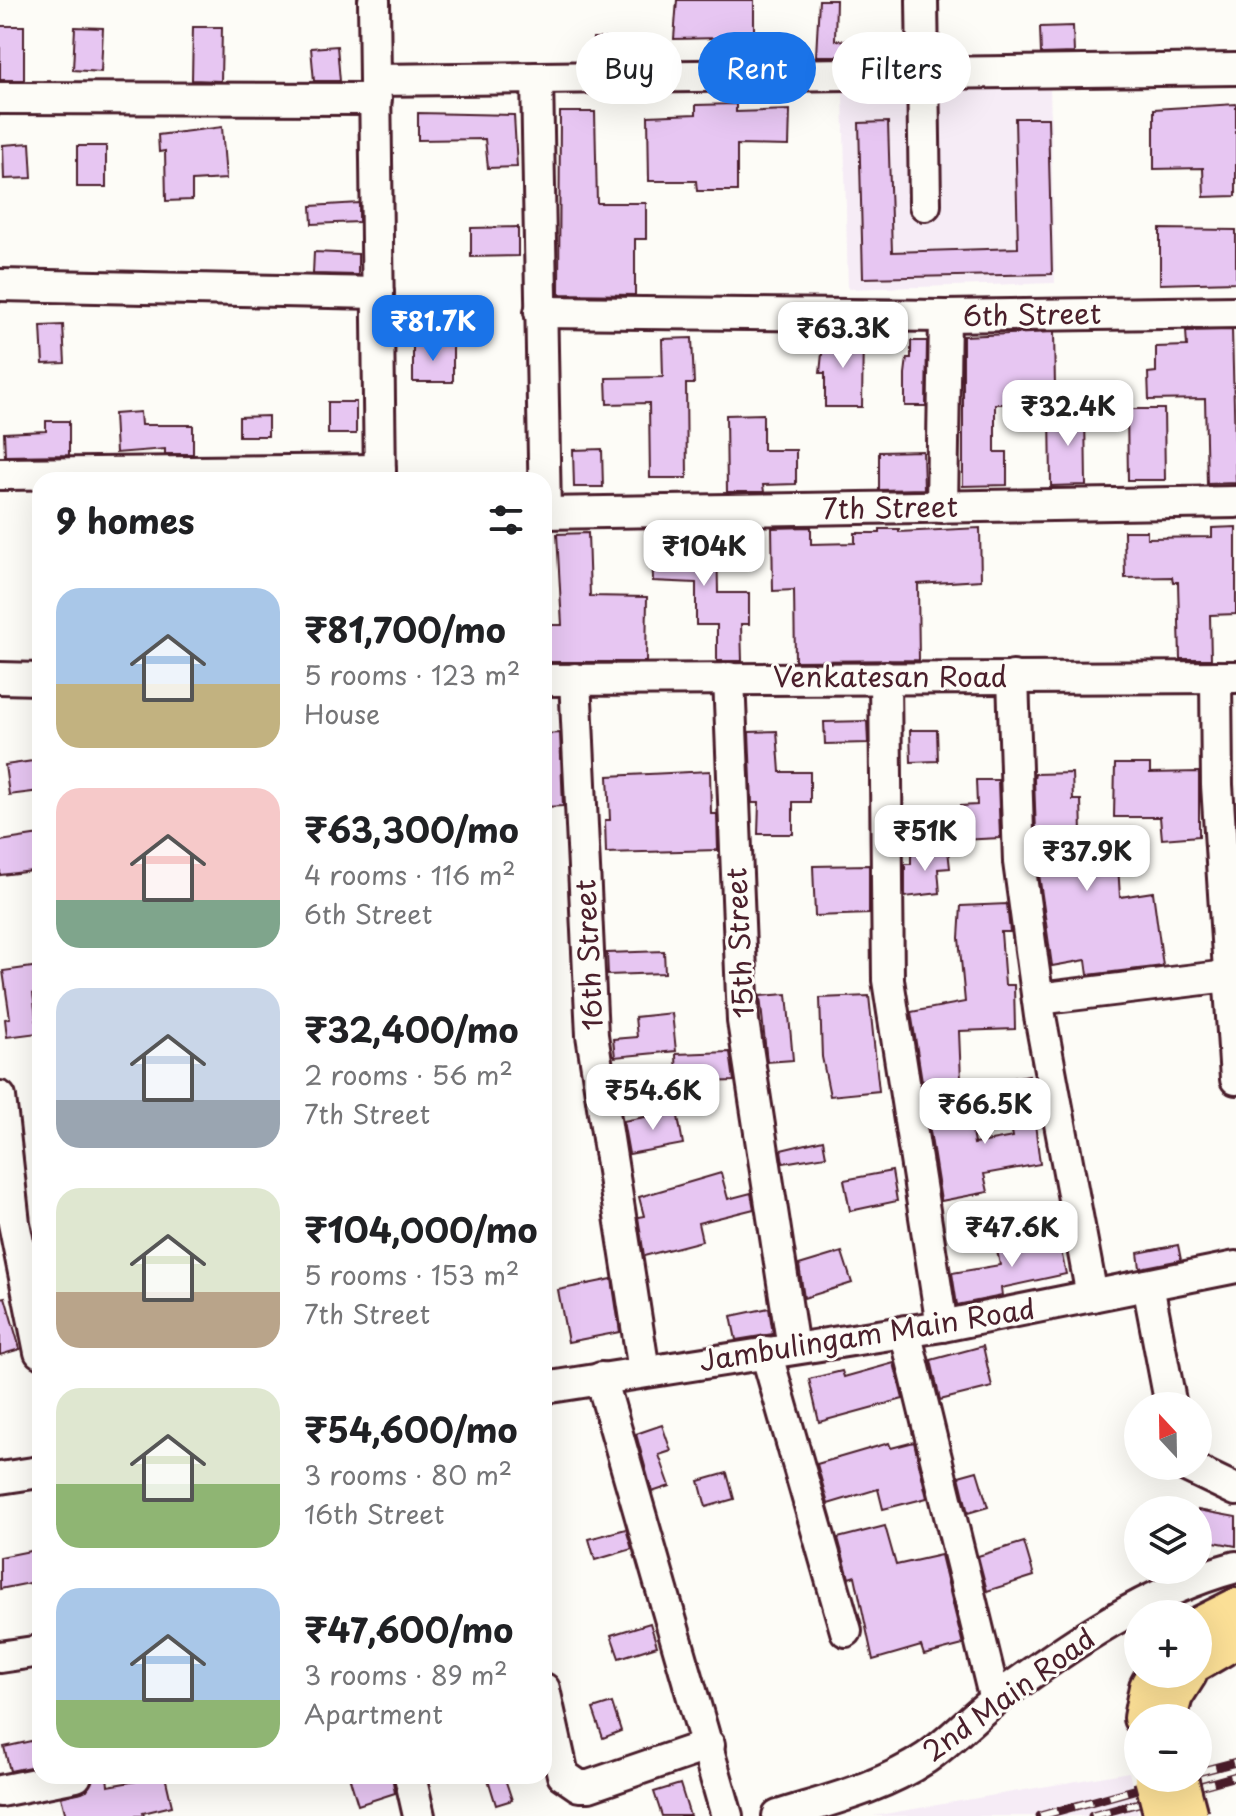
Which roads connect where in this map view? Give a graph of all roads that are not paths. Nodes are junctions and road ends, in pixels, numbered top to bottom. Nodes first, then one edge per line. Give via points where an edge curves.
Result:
1 (374, 0) edge
2 (922, 0) edge
3 (922, 32) edge
4 (1236, 69) edge
5 (971, 72) edge
6 (832, 74) edge
7 (537, 78) junction
8 (375, 90) junction
9 (0, 98) edge
10 (922, 104) edge
11 (925, 205) dead end
12 (0, 285) edge
13 (378, 293) junction
14 (540, 312) junction
15 (1236, 312) edge
16 (945, 316) junction
17 (380, 472) edge
18 (544, 472) edge
19 (0, 474) edge
20 (32, 474) edge
21 (1236, 502) edge
22 (942, 507) junction
23 (552, 513) edge
24 (885, 677) junction
25 (1013, 677) junction
26 (1226, 677) edge
27 (0, 678) edge
28 (729, 678) junction
29 (32, 679) edge
30 (575, 679) junction
31 (552, 680) edge
32 (1228, 976) junction
33 (1038, 999) junction
34 (1236, 1079) edge
35 (0, 1097) edge
36 (1236, 1267) edge
37 (1148, 1285) junction
38 (1092, 1296) junction
39 (32, 1312) edge
40 (942, 1326) junction
41 (905, 1331) junction
42 (779, 1350) junction
43 (644, 1371) junction
44 (601, 1378) junction
45 (552, 1387) edge
46 (1168, 1392) edge
47 (32, 1473) edge
48 (0, 1478) edge
49 (1212, 1478) edge
50 (1236, 1490) edge
51 (1236, 1567) edge
52 (1236, 1607) edge
53 (1212, 1619) edge
54 (846, 1631) dead end
55 (1236, 1640) edge
56 (32, 1652) edge
57 (1212, 1654) edge
58 (0, 1657) edge
59 (1179, 1688) edge
60 (995, 1700) junction
61 (1165, 1704) edge
62 (552, 1725) edge
63 (709, 1745) junction
64 (35, 1784) edge
65 (412, 1784) edge
66 (0, 1791) edge
67 (1157, 1792) edge
68 (1183, 1792) edge
69 (419, 1816) edge
70 (727, 1816) edge
71 (778, 1816) edge
72 (1163, 1816) edge
73 (1189, 1816) edge

1 - 8 street
2 - 3 street
4 - 5 street
6 - 7 street
7 - 8 street
7 - 14 street
8 - 9 street
8 - 13 street
10 - 11 street
12 - 13 street
13 - 17 street
14 - 16 street, 6th Street
14 - 18 street
15 - 16 street, 6th Street
16 - 22 street
19 - 20 street
21 - 22 street, 7th Street
22 - 23 street, 7th Street
24 - 25 street, Venkatesan Road
24 - 28 street, Venkatesan Road
24 - 40 street via 888,980
25 - 26 street, Venkatesan Road
25 - 33 street via 1019,862
26 - 32 street
27 - 29 street
28 - 30 street, Venkatesan Road
28 - 42 street, 15th Street via 743,1021
30 - 31 street, Venkatesan Road
30 - 43 street, 16th Street via 592,1035
32 - 33 street
32 - 34 street
33 - 38 street
35 - 39 street via 14,1223
36 - 37 street, Jambulingam Main Road
37 - 38 street, Jambulingam Main Road
37 - 46 street
38 - 40 street, Jambulingam Main Road
40 - 41 street, Jambulingam Main Road
41 - 42 street, Jambulingam Main Road
41 - 60 street
42 - 43 street, Jambulingam Main Road
42 - 54 street, 15th Street
43 - 44 street, Jambulingam Main Road
44 - 45 street, Jambulingam Main Road
44 - 63 street
47 - 48 street
49 - 50 street
51 - 60 street, 2nd Main Road via 1120,1614
52 - 53 main road
55 - 57 main road
56 - 58 street
59 - 61 main road
60 - 71 street, 2nd Main Road via 927,1758 878,1784
62 - 63 street via 563,1775 579,1786
63 - 70 street
64 - 66 street
65 - 69 street
67 - 72 main road, bridge
68 - 73 main road, bridge

